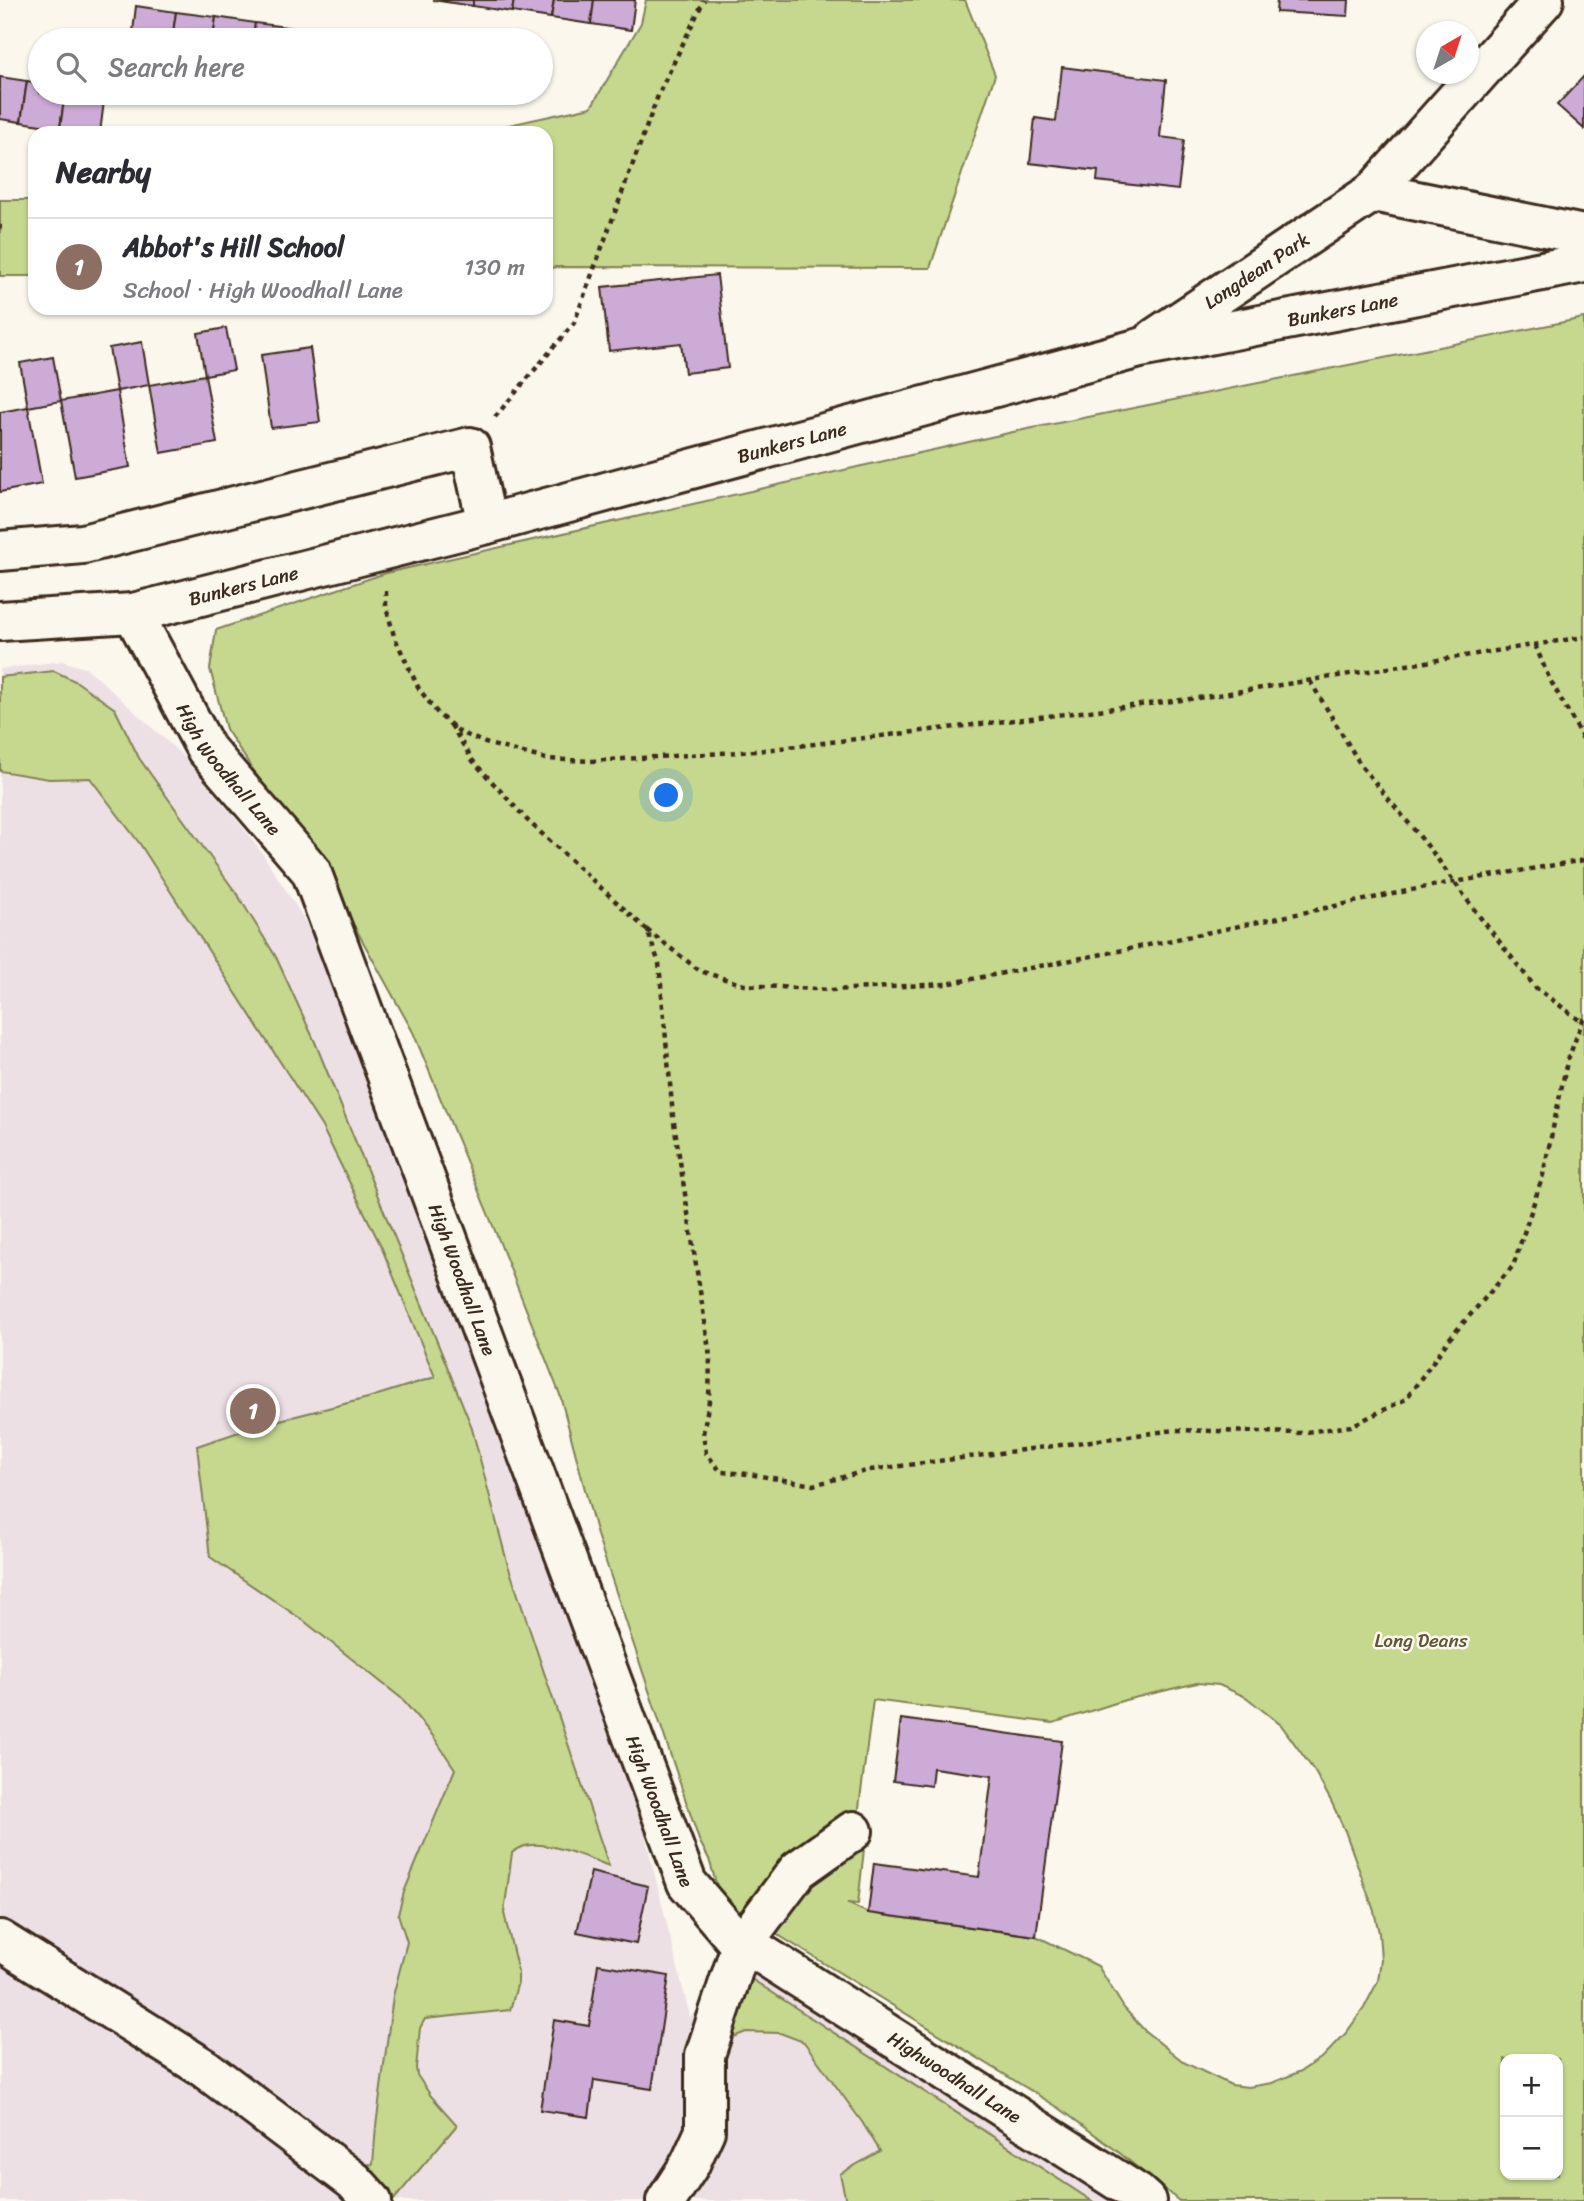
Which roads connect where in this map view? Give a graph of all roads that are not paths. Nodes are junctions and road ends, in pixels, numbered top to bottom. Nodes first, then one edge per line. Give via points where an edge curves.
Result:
1 (1543, 0) edge
2 (1373, 192) junction
3 (1584, 235) edge
4 (1584, 263) edge
5 (1140, 348) junction
6 (487, 524) junction
7 (0, 551) edge
8 (133, 613) junction
9 (0, 621) edge
10 (853, 1831) dead end
11 (0, 1940) edge
12 (752, 1950) junction
13 (372, 2201) edge
14 (666, 2201) edge
15 (1146, 2201) edge

1 - 2 street, Longdean Park
2 - 3 street
2 - 5 street, Longdean Park
4 - 5 street, Bunkers Lane
5 - 6 street, Bunkers Lane
6 - 7 street via 470,447 83,544
6 - 8 street, Bunkers Lane
8 - 9 street, Bunkers Lane
8 - 12 street, High Woodhall Lane via 206,749 312,871 687,1883
10 - 12 street via 798,1870
11 - 13 street via 204,2068 354,2181
12 - 14 street via 705,2055 705,2131
12 - 15 street, Highwoodhall Lane

